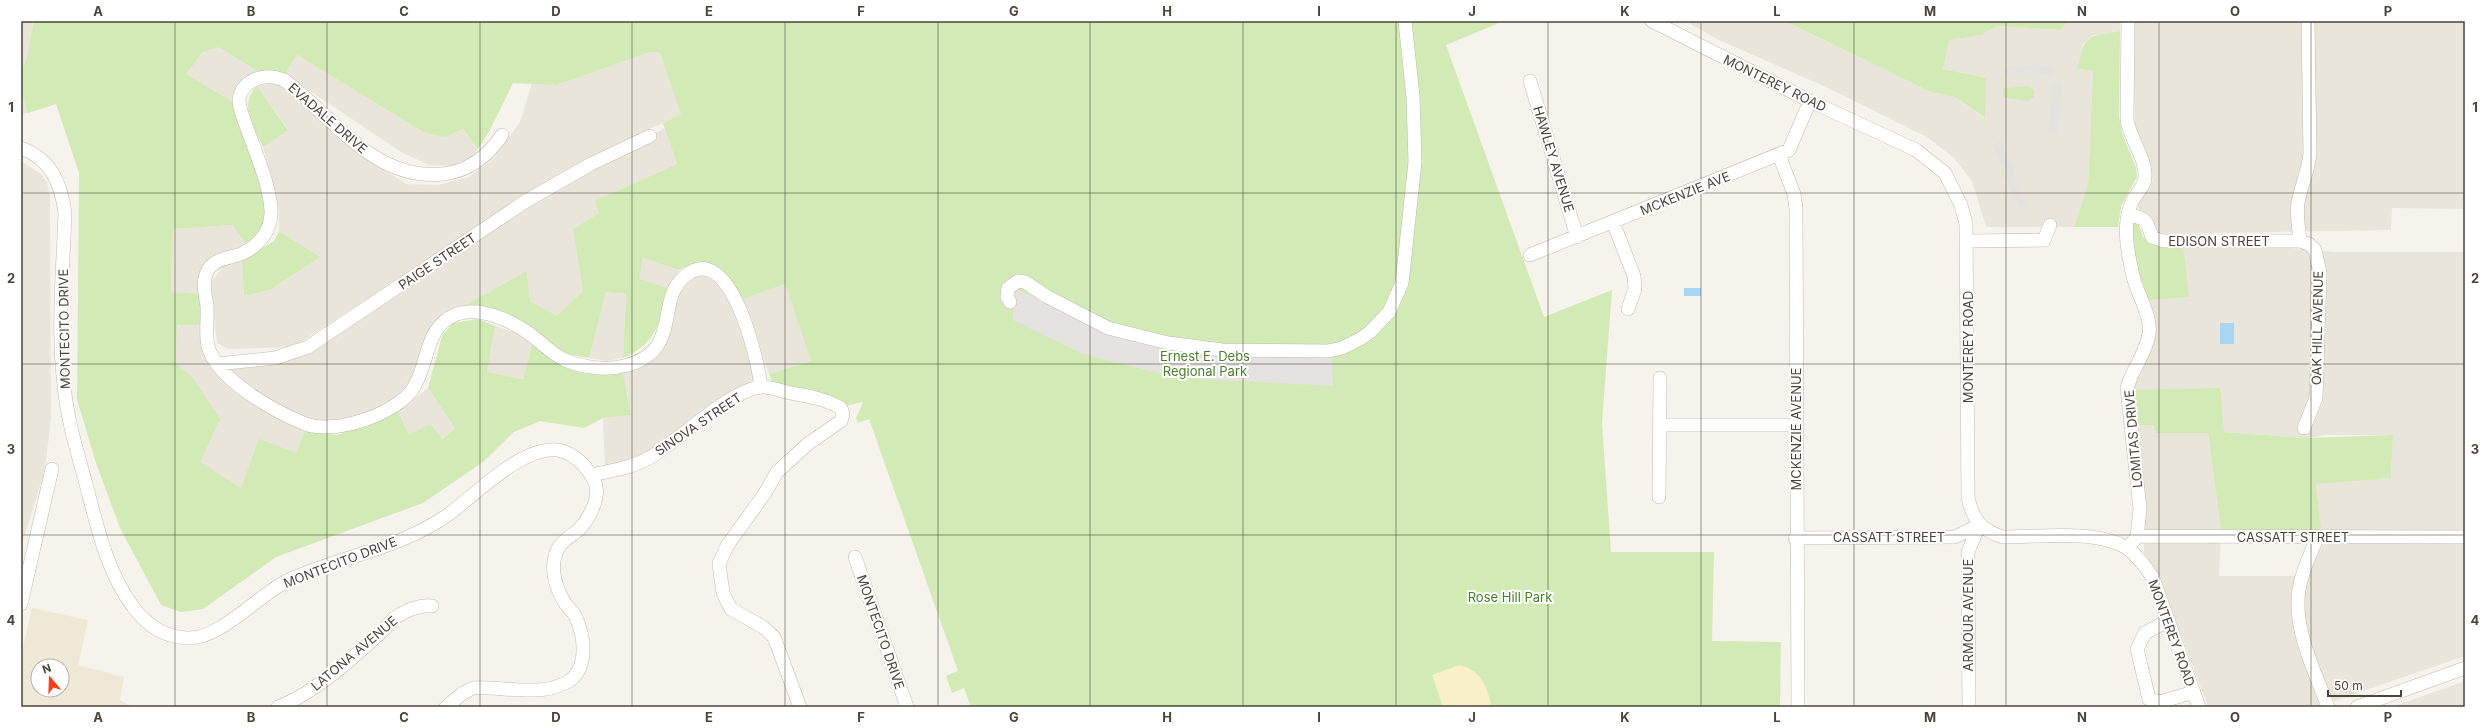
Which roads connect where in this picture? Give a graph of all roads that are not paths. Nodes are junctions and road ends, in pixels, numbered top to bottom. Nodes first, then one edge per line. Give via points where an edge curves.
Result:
1 (1405, 21) edge
2 (1652, 21) edge
3 (2128, 21) edge
4 (2308, 21) edge
5 (1530, 81) dead end
6 (1810, 101) junction
7 (502, 135) dead end
8 (650, 136) dead end
9 (21, 148) edge
10 (1779, 155) junction
11 (2128, 215) junction
12 (1613, 222) junction
13 (2050, 225) dead end
14 (1577, 236) junction
15 (1967, 241) junction
16 (2300, 241) junction
17 (1530, 255) dead end
18 (1010, 302) dead end
19 (1628, 309) dead end
20 (218, 364) junction
21 (1660, 378) dead end
22 (760, 387) junction
23 (1660, 424) junction
24 (1796, 425) junction
25 (2304, 428) dead end
26 (52, 469) dead end
27 (590, 475) junction
28 (1659, 496) dead end
29 (1980, 525) junction
30 (2138, 536) junction
31 (2465, 537) edge
32 (1795, 538) junction
33 (2317, 538) junction
34 (2126, 548) junction
35 (855, 557) dead end
36 (21, 604) edge
37 (432, 606) dead end
38 (2169, 620) junction
39 (2465, 668) edge
40 (2194, 692) junction
41 (278, 707) edge
42 (446, 707) edge
43 (800, 707) edge
44 (907, 707) edge
45 (1798, 707) edge
46 (1969, 707) edge
47 (2199, 707) edge
48 (2328, 707) edge
49 (2357, 707) edge

1 - 18 street via 1413,97 1415,162 1402,283 1389,312 1370,332 1352,344 1328,351 1222,350 1168,343 1108,328 1046,296 1025,282 1018,281 1008,288 1007,297
2 - 6 street, MONTEREY ROAD
3 - 11 street, LOMITAS DRIVE via 2128,129 2144,168 2145,178 2131,203
4 - 16 street via 2310,154 2308,172 2298,203
5 - 14 street, HAWLEY AVENUE
6 - 10 street, MCKENZIE AVE via 1789,150
6 - 15 street, MONTEREY ROAD via 1916,150 1945,172 1961,205
7 - 20 street, EVADALE DRIVE via 485,156 462,170 419,175 391,167 373,156 284,80 266,76 247,84 242,92 240,108 261,169 271,212 265,234 259,242 241,254 219,260 207,272 207,337 212,356
8 - 20 street, PAIGE STREET via 591,164 526,201 308,347 275,358
9 - 27 street, MONTECITO DRIVE via 49,166 57,177 63,199 63,384 71,429 103,546 133,606 154,628 168,635 187,638 200,637 214,631 275,587 291,579 382,547 424,529 450,513 503,472 535,453 555,450 567,453 585,466
10 - 12 street, MCKENZIE AVE
10 - 24 street, MCKENZIE AVENUE via 1794,194 1796,208
11 - 16 street, EDISON STREET via 2142,217 2147,221 2152,237 2163,241
11 - 30 street, LOMITAS DRIVE via 2128,249 2133,277 2148,319 2150,333 2145,348 2131,372 2127,388 2140,509
12 - 14 street, MCKENZIE AVE
12 - 19 street via 1634,276 1635,289
13 - 15 street via 2044,240
14 - 17 street, MCKENZIE AVE
15 - 29 street, MONTEREY ROAD via 1968,498 1971,512
16 - 25 street, OAK HILL AVENUE via 2309,244 2315,250 2320,273 2316,398
20 - 22 street via 247,391 280,412 318,428 341,428 394,405 411,392 419,377 430,340 437,329 451,317 461,313 477,312 524,330 555,355 575,364 604,368 622,367 648,356 656,348 664,330 672,297 683,277 691,272 706,270 713,271 725,280 744,321
21 - 23 street
22 - 27 street, SINOVA STREET via 730,400 648,459
22 - 43 street via 774,388 819,400 841,408 843,414 841,421 809,442 777,472 727,546 719,564 723,593 731,609 774,637
23 - 24 street
23 - 28 street
24 - 32 street, MCKENZIE AVENUE
26 - 36 street
27 - 42 street, MONTECITO DRIVE via 597,487 596,500 577,531 564,539 554,564 557,588 563,601 576,616 582,639 582,663 578,672 563,684 548,688 474,688 463,693
29 - 32 street, CASSATT STREET via 1954,537
29 - 34 street, MONTEREY ROAD via 1990,533 2003,537 2092,537 2109,540
29 - 46 street, ARMOUR AVENUE via 1968,552
30 - 33 street, CASSATT STREET
30 - 34 street
31 - 33 street, CASSATT STREET
32 - 45 street, MCKENZIE AVENUE
33 - 48 street via 2302,574 2298,607 2307,647
34 - 38 street, MONTEREY ROAD via 2140,559 2153,578
35 - 44 street, MONTECITO DRIVE
37 - 41 street, LATONA AVENUE via 421,607 396,618 302,696
38 - 40 street, MONTEREY ROAD
38 - 40 street via 2145,634 2137,649 2144,688 2149,699 2160,702
39 - 49 street
40 - 47 street, MONTEREY ROAD

